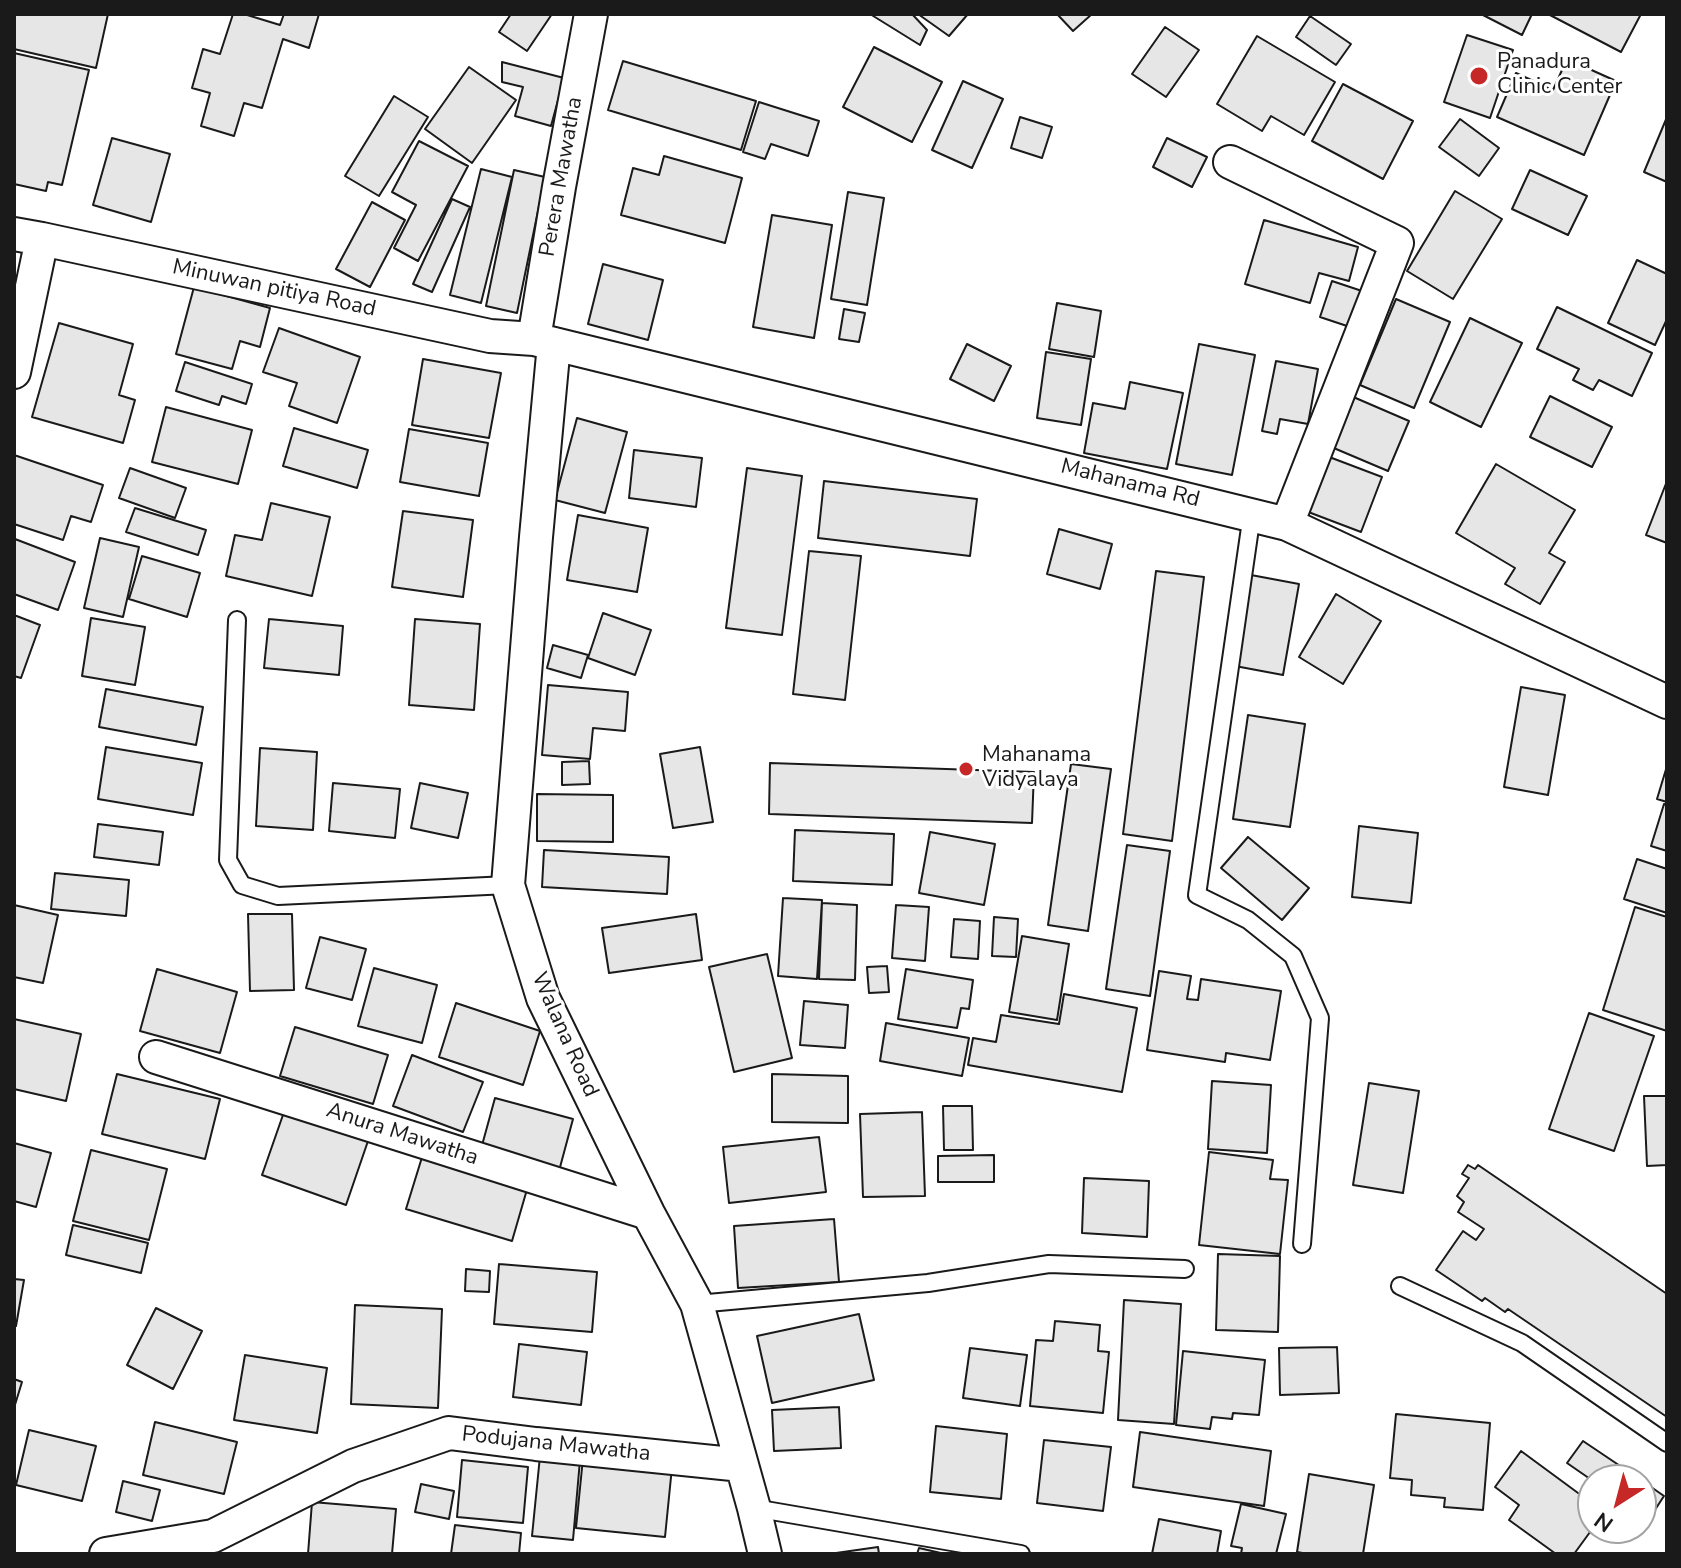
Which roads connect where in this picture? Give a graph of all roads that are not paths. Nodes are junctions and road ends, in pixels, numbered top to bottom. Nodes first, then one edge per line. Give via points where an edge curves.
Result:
1 (591, 14) edge
2 (1230, 162) dead end
3 (28, 236) edge
4 (551, 343) junction
5 (14, 372) edge
6 (1252, 514) junction
7 (1287, 524) junction
8 (237, 620) dead end
9 (1667, 702) edge
10 (508, 885) junction
11 (156, 1057) dead end
12 (648, 1213) junction
13 (1302, 1244) dead end
14 (1185, 1269) dead end
15 (1400, 1286) dead end
16 (697, 1304) junction
17 (1667, 1443) edge
18 (742, 1465) junction
19 (754, 1508) junction
20 (106, 1554) edge
21 (765, 1554) edge
22 (1021, 1554) edge

1 - 4 street, Perera Mawatha via 559,187
2 - 7 street via 1397,243
3 - 4 street, Minuwan pitiya Road via 490,336
3 - 5 street
4 - 6 street, Mahanama Rd
4 - 10 street, Walana Road
6 - 7 street, Mahanama Rd
6 - 13 lane via 1197,895 1248,920 1293,956 1320,1018
7 - 9 street, Mahanama Rd
8 - 10 lane via 228,860 242,885 278,896
10 - 12 street, Walana Road via 543,998
11 - 12 street, Anura Mawatha
12 - 16 street, Walana Road
14 - 16 lane via 1049,1264 928,1283
15 - 17 lane via 1522,1343
16 - 18 street, Walana Road
18 - 19 street, Walana Road
18 - 20 street, Podujana Mawatha via 449,1433 353,1466 213,1536
19 - 21 street, Walana Road
19 - 22 lane

